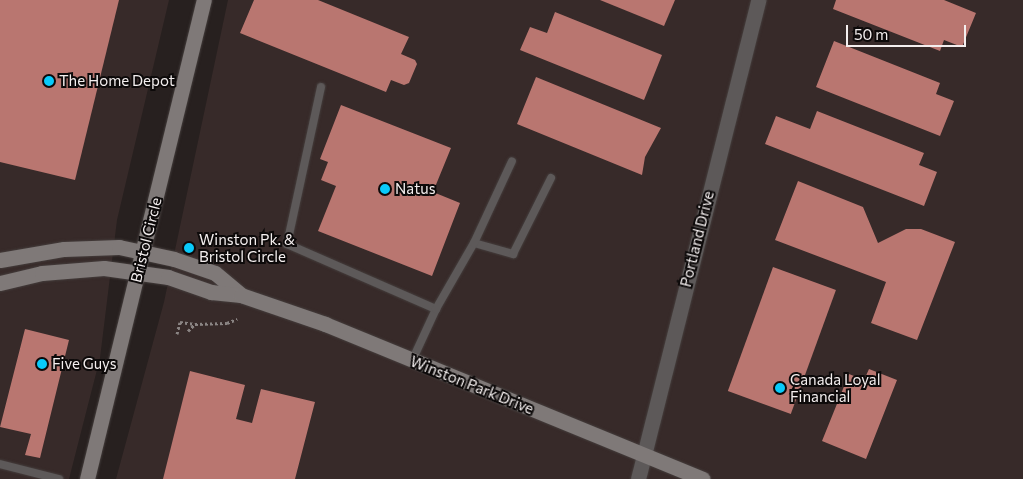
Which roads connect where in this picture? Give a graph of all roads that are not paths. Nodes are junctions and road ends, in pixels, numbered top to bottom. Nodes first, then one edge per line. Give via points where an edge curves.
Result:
1 (204, 0) edge
2 (758, 0) edge
3 (321, 87) dead end
4 (512, 161) dead end
5 (551, 178) dead end
6 (474, 242) junction
7 (142, 250) junction
8 (0, 260) edge
9 (137, 271) junction
10 (0, 283) edge
11 (241, 296) junction
12 (436, 310) junction
13 (412, 361) junction
14 (644, 456) junction
15 (0, 464) edge
16 (59, 479) edge
17 (87, 479) edge
18 (638, 479) edge
19 (702, 479) edge

1 - 7 street, Bristol Circle
2 - 14 street, Portland Drive
3 - 12 lane via 287,244
4 - 6 lane
5 - 6 lane via 514,254
6 - 12 lane
7 - 8 street, Winston Park Drive via 98,245
7 - 9 street, Bristol Circle
7 - 11 street, Winston Park Drive via 215,273
9 - 10 street, Winston Park Drive via 94,269 42,273
9 - 11 street, Winston Park Drive via 211,292
9 - 17 street, Bristol Circle
11 - 13 street, Winston Park Drive via 325,324
12 - 13 lane
13 - 14 street, Winston Park Drive
14 - 18 street, Portland Drive
14 - 19 street, Winston Park Drive
15 - 16 lane

